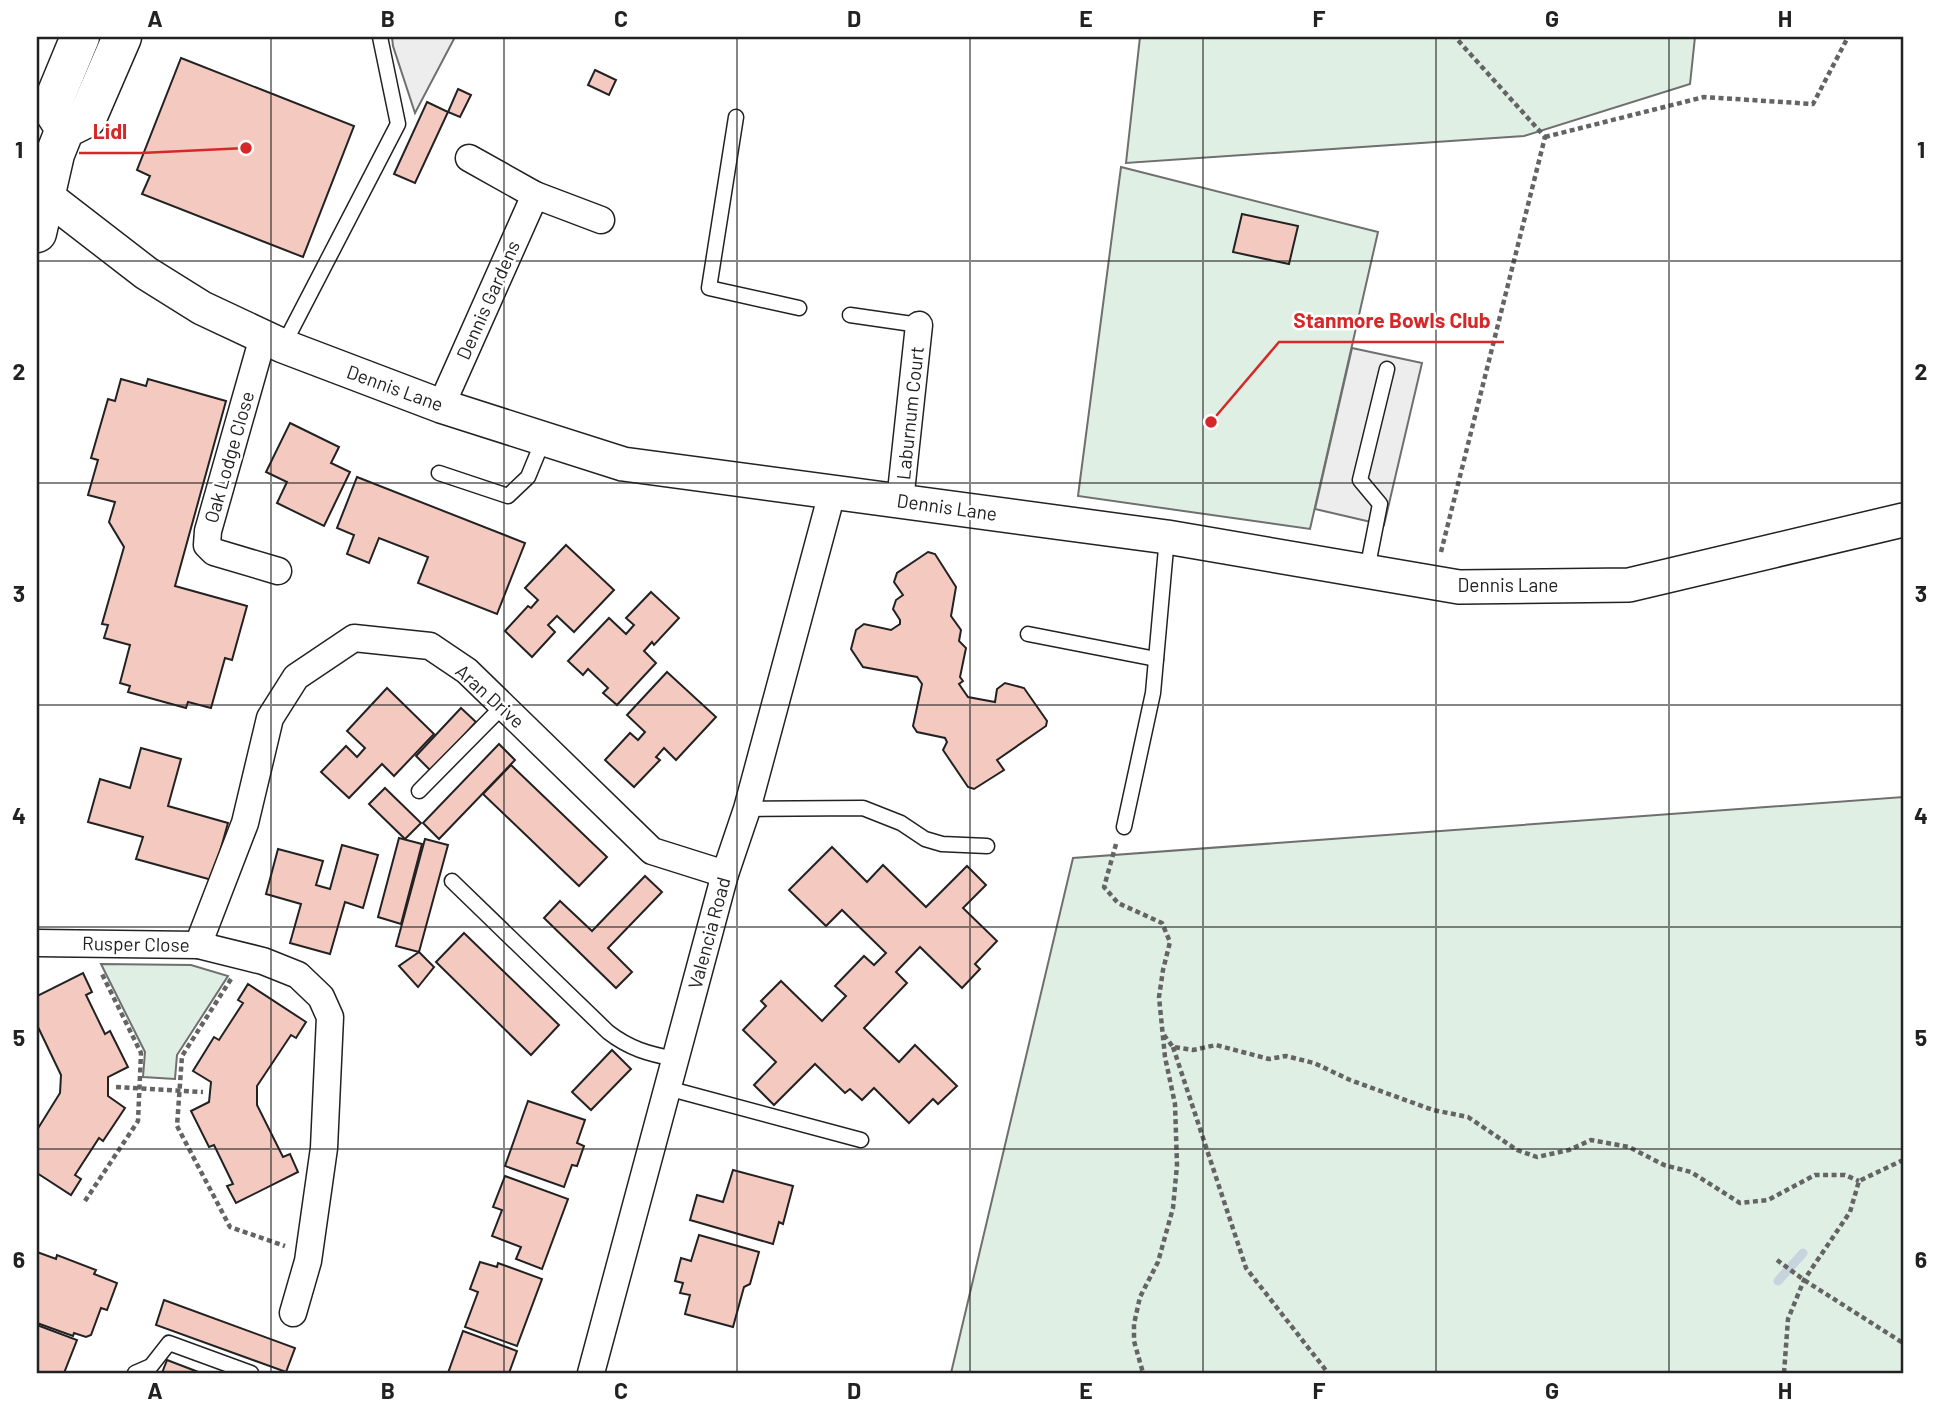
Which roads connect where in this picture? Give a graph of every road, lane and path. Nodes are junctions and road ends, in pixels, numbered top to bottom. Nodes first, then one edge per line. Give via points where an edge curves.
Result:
1 (122, 37) edge
2 (380, 37) edge
3 (1455, 37) edge
4 (1848, 37) edge
5 (76, 46) edge
6 (37, 69) edge
7 (736, 117) dead end
8 (1545, 137) junction
9 (52, 142) edge
10 (469, 158) dead end
11 (45, 195) junction
12 (535, 195) junction
13 (601, 220) dead end
14 (37, 233) edge
15 (799, 308) dead end
16 (850, 315) dead end
17 (919, 325) joint
18 (273, 342) junction
19 (1387, 369) dead end
20 (441, 406) junction
21 (544, 438) junction
22 (439, 472) dead end
23 (831, 494) junction
24 (901, 500) junction
25 (1903, 520) edge
26 (1167, 537) junction
27 (1367, 570) junction
28 (278, 571) dead end
29 (1434, 582) junction
30 (1028, 634) dead end
31 (1156, 659) junction
32 (503, 706) junction
33 (419, 791) dead end
34 (747, 809) junction
35 (1124, 827) joint
36 (988, 846) dead end
37 (725, 874) junction
38 (452, 881) dead end
39 (37, 943) edge
40 (87, 943) junction
41 (198, 945) junction
42 (246, 957) junction
43 (1164, 1035) junction
44 (1173, 1047) junction
45 (675, 1059) junction
46 (116, 1087) dead end
47 (139, 1088) junction
48 (667, 1088) junction
49 (179, 1090) junction
50 (203, 1092) dead end
51 (861, 1140) dead end
52 (1903, 1160) edge
53 (1859, 1181) junction
54 (85, 1202) dead end
55 (309, 1255) junction
56 (1777, 1260) dead end
57 (1804, 1280) junction
58 (293, 1313) dead end
59 (1903, 1343) edge
60 (135, 1373) edge
61 (251, 1373) edge
62 (591, 1373) edge
63 (1143, 1373) edge
64 (1328, 1373) edge
65 (1784, 1373) edge

1 - 9 main road via 88,118
2 - 18 lane via 398,124
3 - 8 path
4 - 8 path via 1813,104 1704,97
5 - 6 main road
5 - 9 main road via 51,107
7 - 15 lane via 709,288
8 - 29 path
9 - 11 main road
10 - 12 street
11 - 14 main road
11 - 18 street, Dennis Lane via 146,273 202,308
12 - 13 street
12 - 20 street, Dennis Gardens
16 - 17 lane
17 - 24 street, Laburnum Court
18 - 20 street, Dennis Lane
18 - 28 street, Oak Lodge Close via 208,531 208,545 214,552
19 - 27 lane via 1360,480 1380,504
20 - 21 street, Dennis Lane
21 - 22 lane via 528,477 508,496
21 - 23 street, Dennis Lane via 623,464
23 - 24 street, Dennis Lane
23 - 34 street, Valencia Road
24 - 26 street, Dennis Lane
25 - 29 street, Dennis Lane via 1629,585 1459,587
26 - 27 street, Dennis Lane
26 - 31 lane
27 - 29 street, Dennis Lane
30 - 31 lane
31 - 35 lane
32 - 33 lane
32 - 37 street, Aran Drive via 652,851
32 - 41 street, Aran Drive via 467,671 430,646 354,638 296,677 270,718 245,823
34 - 36 lane via 863,808 901,823 925,839
34 - 37 street, Valencia Road
35 - 43 path via 1104,887 1118,903 1161,923 1170,942 1159,997
37 - 45 street, Valencia Road
38 - 45 lane via 608,1032 646,1054
39 - 40 street, Rusper Close
40 - 41 street, Rusper Close
40 - 47 path via 141,1053
41 - 42 street, Rusper Close
42 - 49 path via 181,1056
42 - 55 street, Rusper Close via 298,975 321,997 330,1017 324,1148
43 - 44 path
43 - 63 path via 1175,1104 1177,1165 1173,1208 1134,1324
44 - 53 path via 1216,1045 1269,1059 1286,1056 1314,1063 1433,1110 1468,1117 1517,1150 1537,1157 1591,1140 1629,1147 1664,1165 1691,1172 1740,1203 1768,1200 1815,1175 1845,1175
44 - 64 path via 1246,1268
45 - 48 street, Valencia Road
46 - 47 path
47 - 49 path
47 - 54 path via 138,1121
48 - 51 lane
48 - 62 street, Valencia Road
49 - 50 path
49 - 55 path via 177,1126 230,1227
52 - 53 path
53 - 57 path via 1850,1212
55 - 58 street, Rusper Close
56 - 57 path
57 - 59 path
57 - 65 path via 1788,1319
60 - 61 lane via 151,1366 169,1343

